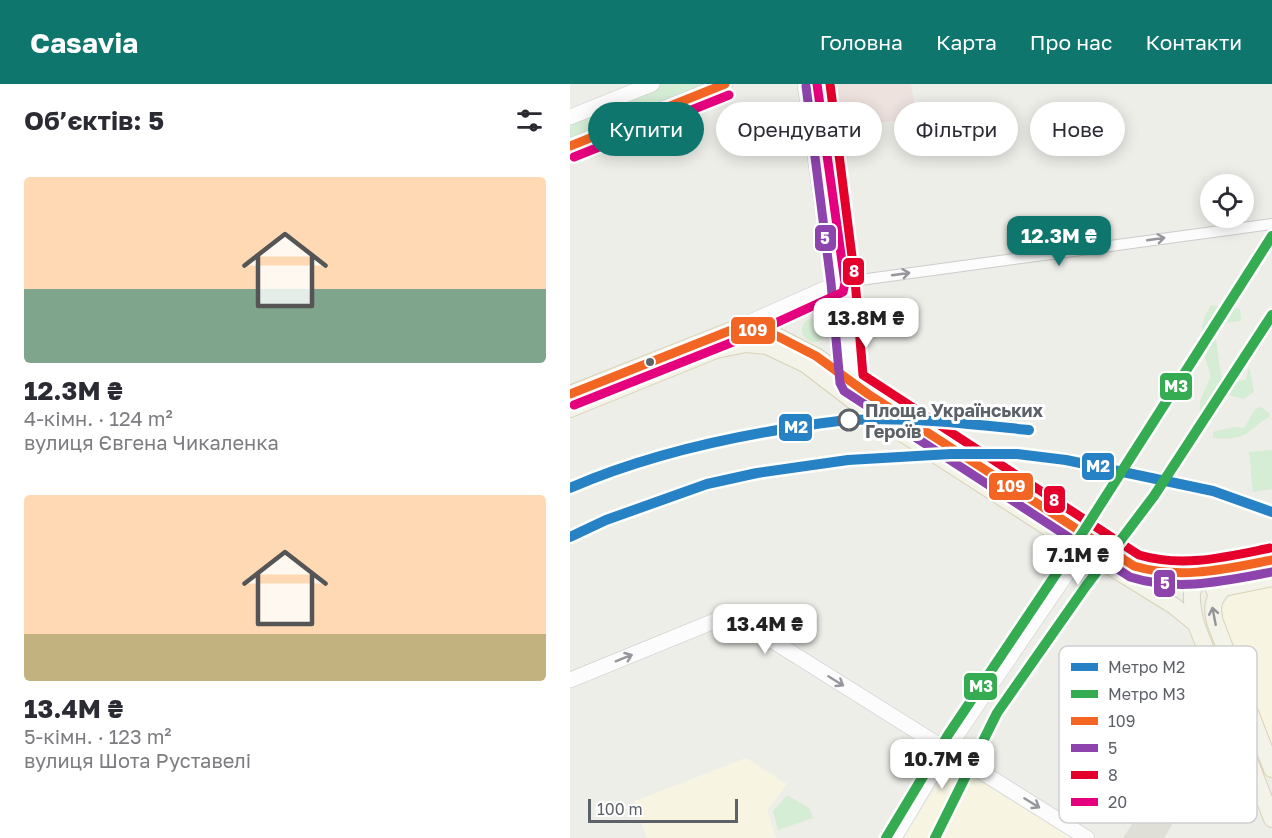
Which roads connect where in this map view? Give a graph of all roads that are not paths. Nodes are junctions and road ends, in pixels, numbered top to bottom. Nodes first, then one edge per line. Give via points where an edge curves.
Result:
1 (652, 84) edge
2 (725, 84) edge
3 (806, 84) edge
4 (818, 84) edge
5 (570, 117) edge
6 (570, 146) edge
7 (1272, 224) edge
8 (838, 283) junction
9 (739, 327) junction
10 (846, 383) junction
11 (570, 394) edge
12 (570, 410) edge
13 (1083, 550) junction
14 (1272, 560) edge
15 (1209, 572) junction
16 (1272, 578) edge
17 (1224, 587) junction
18 (1145, 590) junction
19 (1191, 594) junction
20 (1196, 624) junction
21 (1205, 646) edge
22 (1224, 646) edge
23 (570, 680) edge
24 (1257, 730) edge
25 (947, 749) junction
26 (1272, 769) edge
27 (1257, 781) edge
28 (1272, 819) edge
29 (1059, 820) edge
30 (1063, 823) edge
31 (894, 838) edge
32 (1087, 838) edge

1 - 5 main road
2 - 6 main road
3 - 8 main road
4 - 8 main road
8 -> 7 street
8 - 9 main road
8 - 10 main road
9 - 10 main road via 777,336 816,356
9 - 11 main road
10 - 12 main road via 785,353 746,344 716,350
10 - 13 main road via 870,412
10 - 15 main road via 1134,566 1161,574
13 - 18 main road
13 - 25 main road
14 - 15 main road
15 - 19 main road via 1197,580
16 - 17 main road
17 - 19 main road
22 -> 17 main road via 1212,609 1213,600
18 - 19 main road
18 - 20 main road
19 - 20 main road
20 - 21 main road
23 -> 25 main road via 717,620 730,619 750,627
26 -> 24 main road
25 -> 29 main road
25 - 31 main road
27 - 28 main road
30 -> 32 main road

